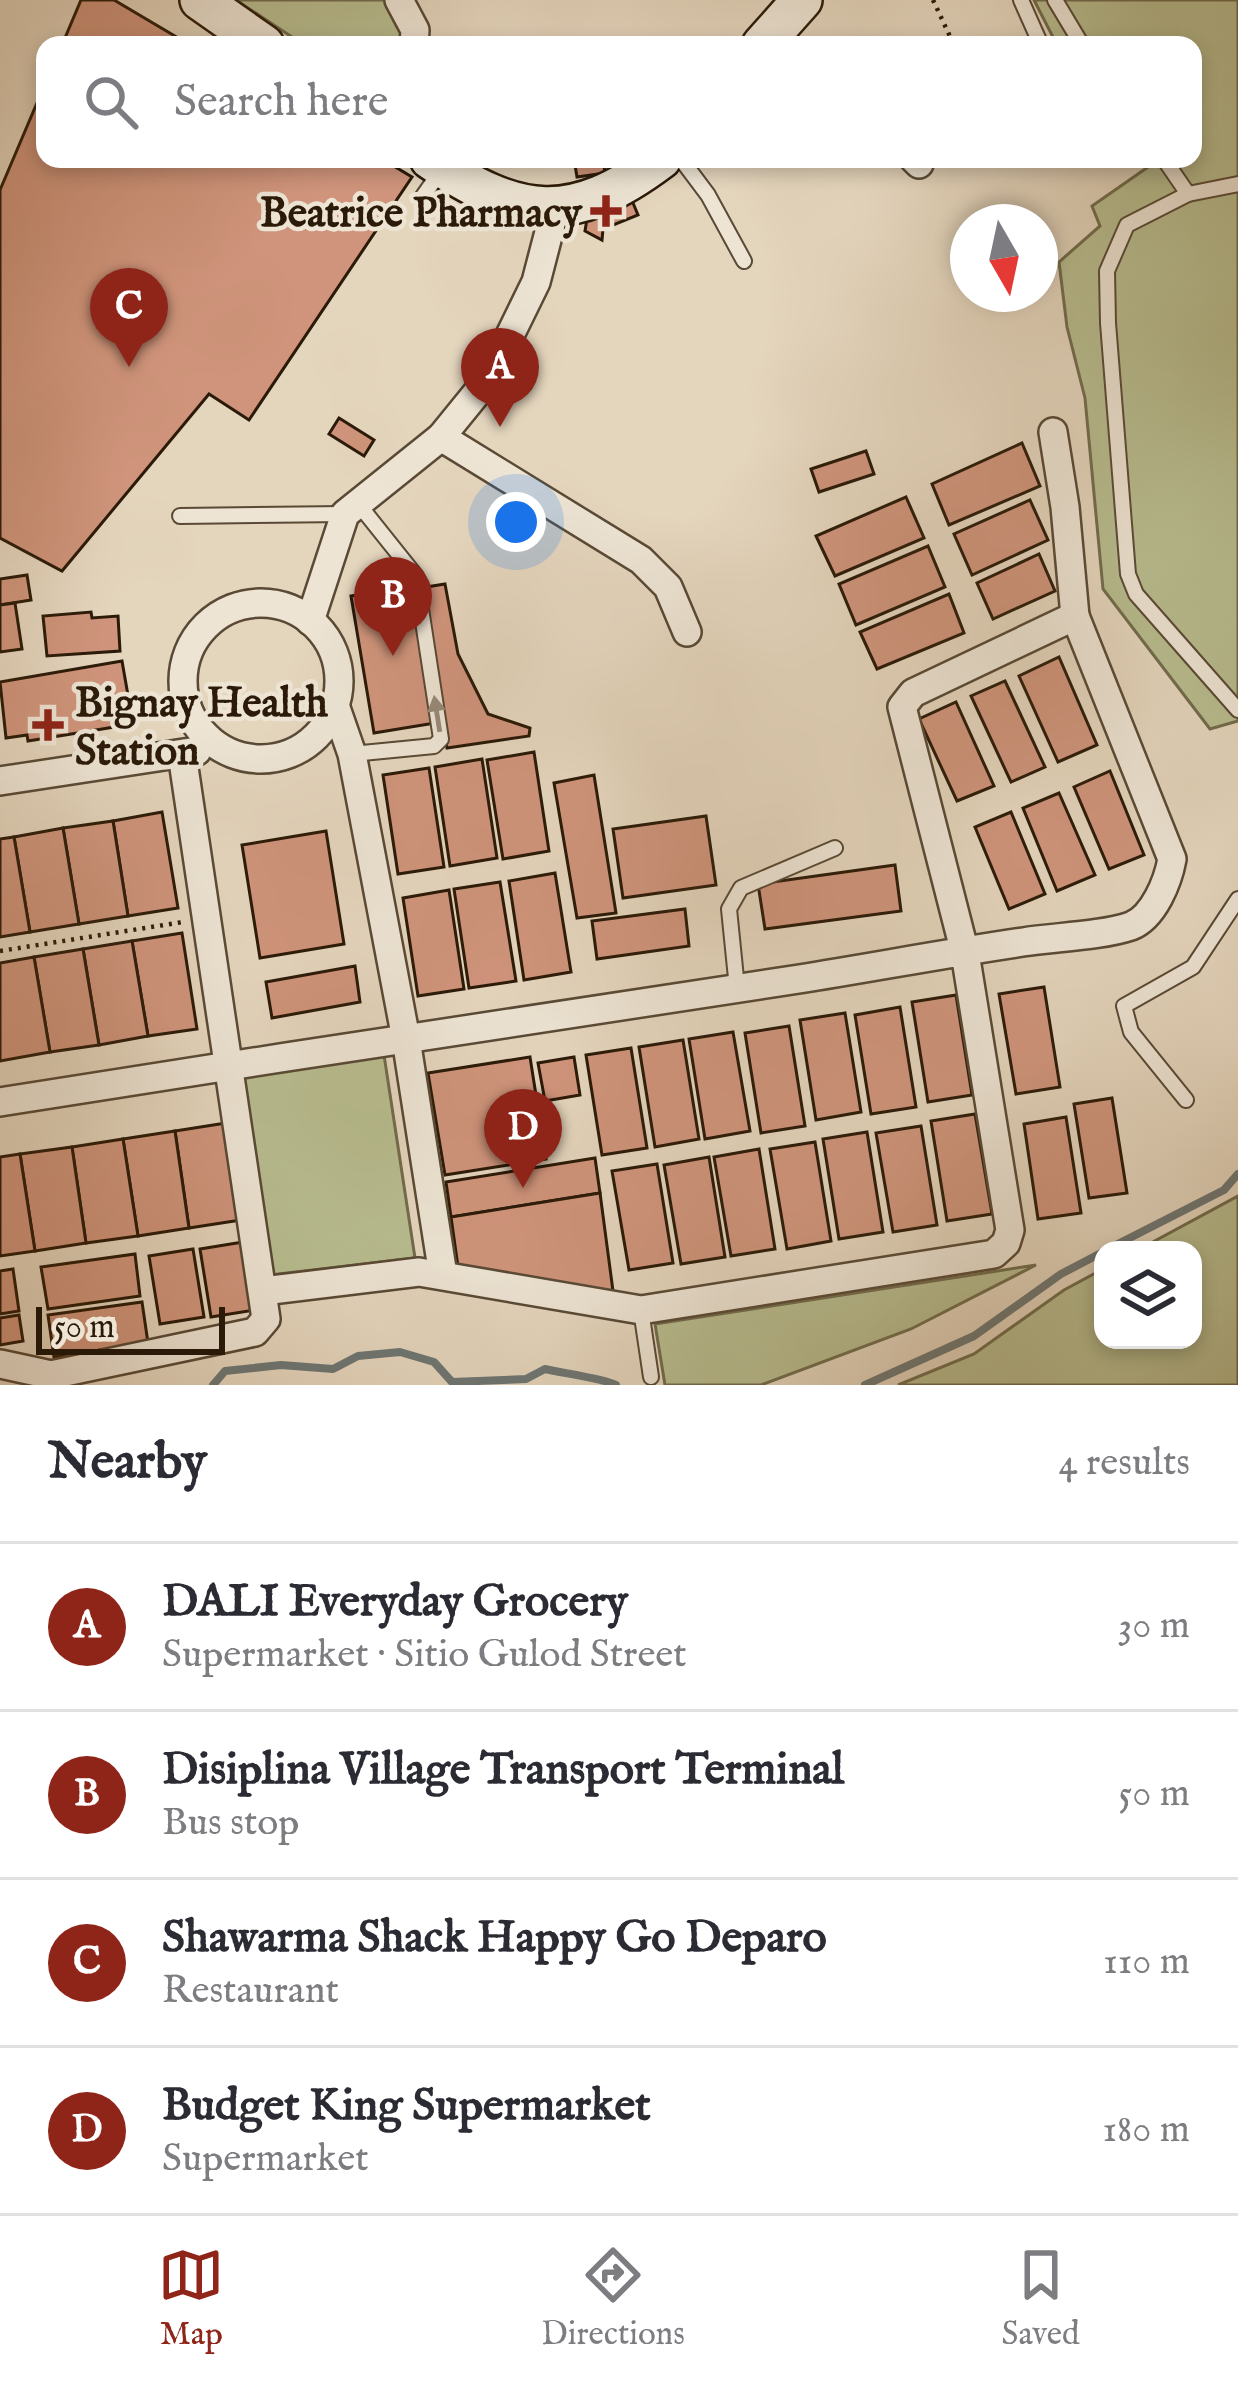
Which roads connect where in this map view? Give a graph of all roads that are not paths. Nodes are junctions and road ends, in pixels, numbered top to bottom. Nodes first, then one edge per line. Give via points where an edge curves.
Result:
1 (200, 0) edge
2 (399, 0) edge
3 (802, 0) edge
4 (1021, 0) edge
5 (1055, 0) edge
6 (251, 36) edge
7 (415, 36) edge
8 (775, 36) edge
9 (1037, 36) edge
10 (1077, 36) edge
11 (649, 168) edge
12 (688, 168) edge
13 (1170, 168) edge
14 (431, 175) edge
15 (1238, 184) edge
16 (1188, 194) junction
17 (555, 208) junction
18 (744, 260) dead end
19 (1053, 432) dead end
20 (441, 437) junction
21 (350, 507) junction
22 (180, 516) dead end
23 (1075, 616) junction
24 (310, 621) junction
25 (687, 632) dead end
26 (1238, 706) edge
27 (336, 708) junction
28 (219, 747) junction
29 (182, 754) junction
30 (352, 754) junction
31 (0, 781) edge
32 (835, 848) dead end
33 (1238, 899) edge
34 (964, 953) junction
35 (737, 988) junction
36 (406, 1039) junction
37 (228, 1065) junction
38 (1186, 1100) dead end
39 (0, 1102) edge
40 (443, 1275) junction
41 (262, 1291) junction
42 (641, 1310) junction
43 (0, 1364) edge
44 (651, 1376) dead end

1 - 6 main road
2 - 7 street
3 - 8 main road
4 - 9 lane
5 - 10 lane
11 - 17 main road via 628,184
12 - 18 lane
13 - 16 lane
14 - 17 main road via 515,206
15 - 16 lane
16 - 26 lane via 1127,225 1108,271 1128,574 1136,593
17 - 20 street via 523,314 489,378
19 - 23 street
20 - 21 street
20 - 25 street via 641,560 668,587
21 - 22 lane
21 - 24 street
30 -> 21 lane via 441,740 416,576
23 - 34 street via 913,694 902,707
23 - 34 street via 1167,838 1168,876 1135,925
24 - 27 street via 336,654
24 - 28 street via 276,604 249,603 205,626 183,669 184,694
27 - 28 street via 301,749 250,758
27 - 30 street
28 - 29 street
29 - 31 street
29 - 37 street
30 - 36 street
32 - 35 lane via 732,900
33 - 38 lane via 1193,967 1124,1006 1131,1032
34 - 35 street
34 - 42 street via 1006,1243 994,1254
35 - 36 street
36 - 37 street
36 - 40 street
37 - 39 street
37 - 41 street
40 - 41 street
40 - 42 street
41 - 43 street via 266,1318 255,1332 51,1375
42 - 44 lane

